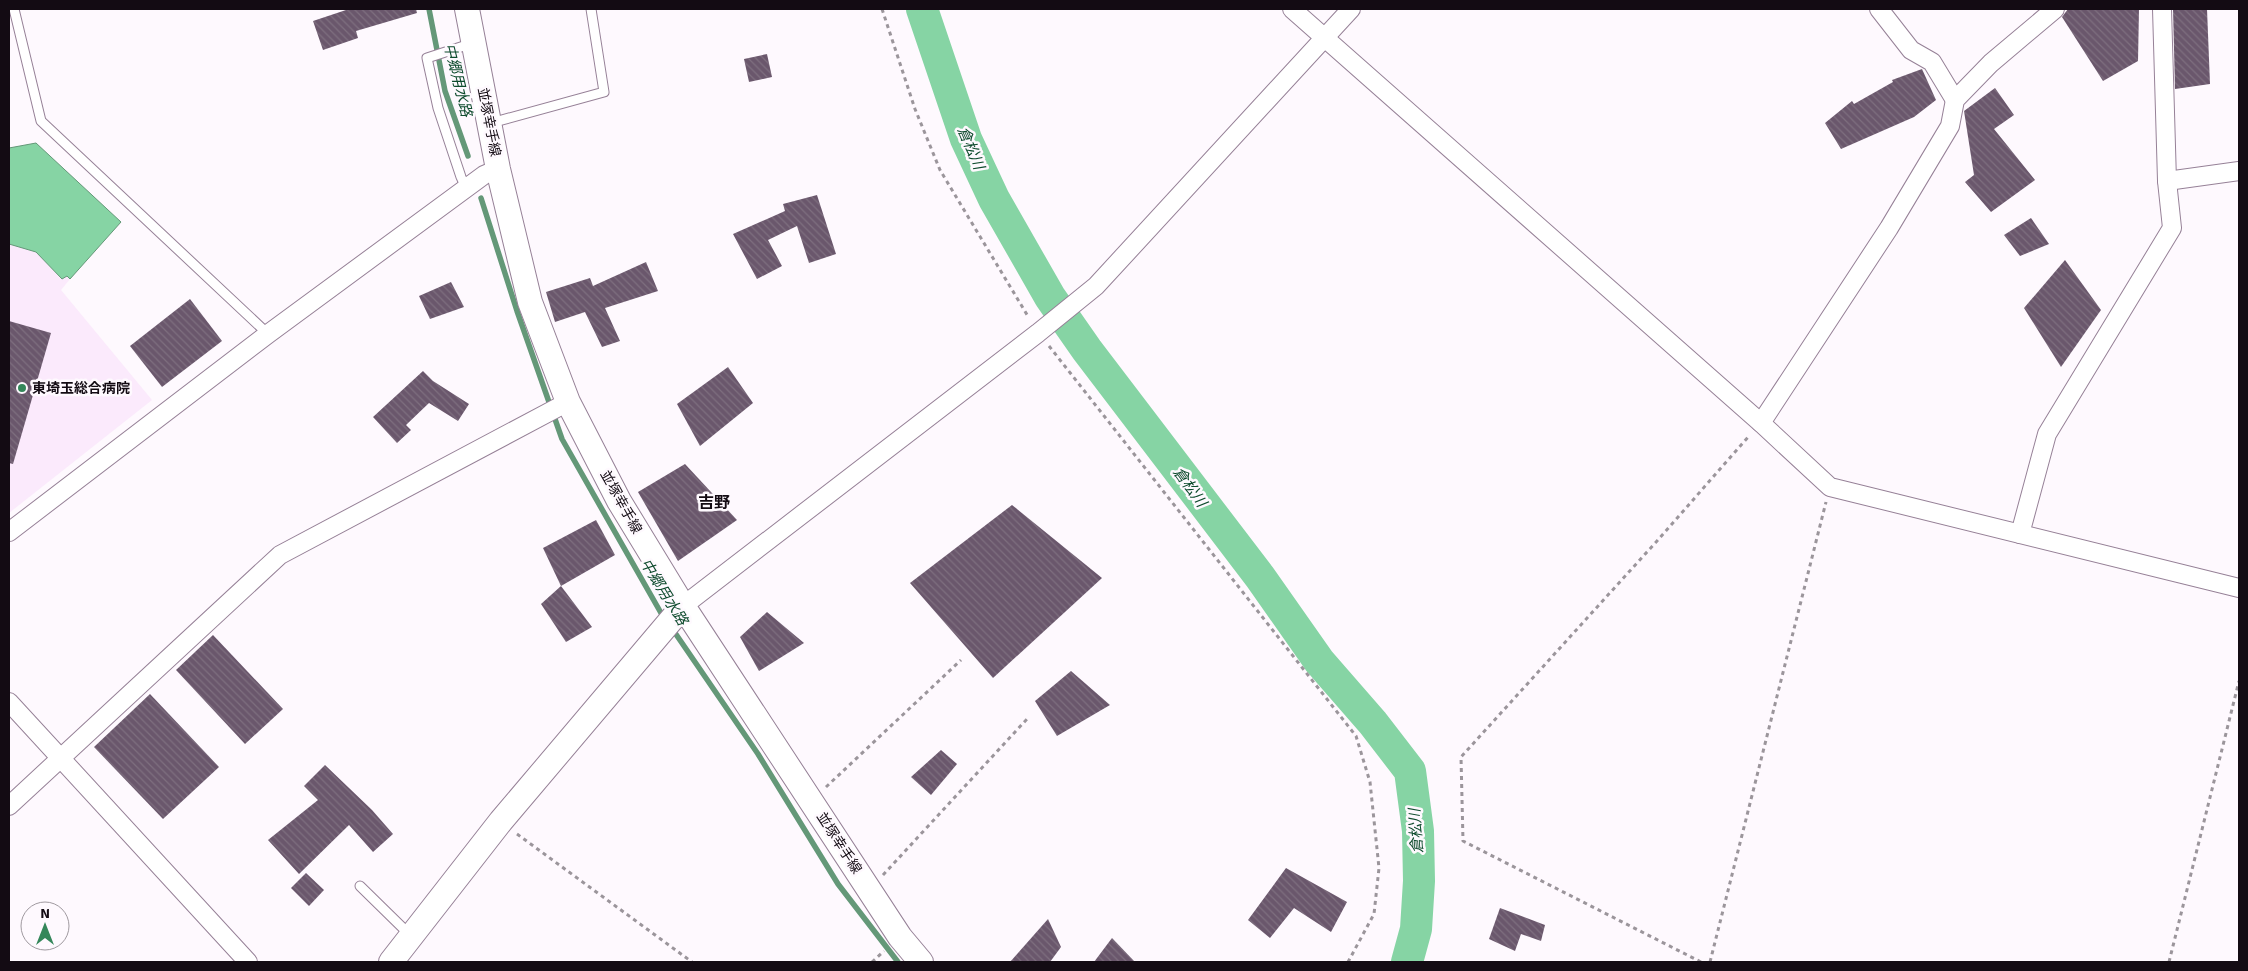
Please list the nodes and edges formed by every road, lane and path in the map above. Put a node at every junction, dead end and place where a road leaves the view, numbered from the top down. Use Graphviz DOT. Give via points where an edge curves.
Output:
graph roads {
  1 [pos="14,9"];
  2 [pos="467,9"];
  3 [pos="591,9"];
  4 [pos="882,9"];
  5 [pos="1292,9"];
  6 [pos="1351,9"];
  7 [pos="1879,9"];
  8 [pos="2055,9"];
  9 [pos="2162,9"];
  10 [pos="1325,39"];
  11 [pos="474,43"];
  12 [pos="1955,100"];
  13 [pos="490,124"];
  14 [pos="498,170"];
  15 [pos="2239,171"];
  16 [pos="2167,181"];
  17 [pos="466,188"];
  18 [pos="1042,330"];
  19 [pos="268,334"];
  20 [pos="568,402"];
  21 [pos="1761,423"];
  22 [pos="1830,487"];
  23 [pos="9,532"];
  24 [pos="2020,534"];
  25 [pos="2239,588"];
  26 [pos="683,606"];
  27 [pos="961,660"];
  28 [pos="2239,681"];
  29 [pos="9,702"];
  30 [pos="1028,719"];
  31 [pos="59,758"];
  32 [pos="811,801"];
  33 [pos="9,806"];
  34 [pos="501,822"];
  35 [pos="360,886"];
  36 [pos="870,890"];
  37 [pos="411,936"];
  38 [pos="248,962"];
  39 [pos="391,962"];
  40 [pos="692,962"];
  41 [pos="922,962"];
  42 [pos="1348,962"];
  43 [pos="1701,962"];
  44 [pos="1710,962"];
  45 [pos="2169,962"];
  1 -- 19 [label="lane" via="41,121"];
  2 -- 11 [label="main road, 並塚幸手線"];
  3 -- 13 [label="lane" via="604,92"];
  4 -- 18 [label="path" via="915,109 940,170"];
  5 -- 10 [label="street"];
  6 -- 10 [label="street"];
  7 -- 12 [label="street" via="1911,50 1932,62"];
  8 -- 12 [label="street" via="1991,63"];
  9 -- 16 [label="street"];
  10 -- 18 [label="street" via="1096,286"];
  10 -- 21 [label="street"];
  11 -- 13 [label="main road, 並塚幸手線"];
  11 -- 17 [label="lane" via="426,58 438,108"];
  12 -- 21 [label="street" via="1950,126 1889,228"];
  13 -- 14 [label="main road, 並塚幸手線"];
  14 -- 17 [label="street" via="484,175"];
  14 -- 20 [label="main road, 並塚幸手線" via="530,302"];
  15 -- 16 [label="street"];
  16 -- 24 [label="street" via="2172,228 2047,434"];
  17 -- 19 [label="street"];
  18 -- 26 [label="street"];
  18 -- 42 [label="path" via="1356,736 1370,782 1379,868 1374,914"];
  19 -- 23 [label="street"];
  20 -- 26 [label="main road, 並塚幸手線" via="619,500"];
  20 -- 31 [label="street" via="280,555"];
  21 -- 22 [label="street"];
  21 -- 43 [label="path" via="1460,757 1464,841"];
  22 -- 24 [label="street"];
  22 -- 44 [label="path"];
  24 -- 25 [label="street"];
  26 -- 32 [label="main road, 並塚幸手線"];
  26 -- 34 [label="main road"];
  27 -- 32 [label="path"];
  28 -- 45 [label="path"];
  29 -- 31 [label="street"];
  30 -- 36 [label="path"];
  31 -- 33 [label="street"];
  31 -- 38 [label="street"];
  32 -- 36 [label="main road, 並塚幸手線"];
  34 -- 37 [label="main road"];
  34 -- 40 [label="path"];
  35 -- 37 [label="lane"];
  36 -- 41 [label="main road, 並塚幸手線" via="900,937"];
  37 -- 39 [label="main road"];
}
